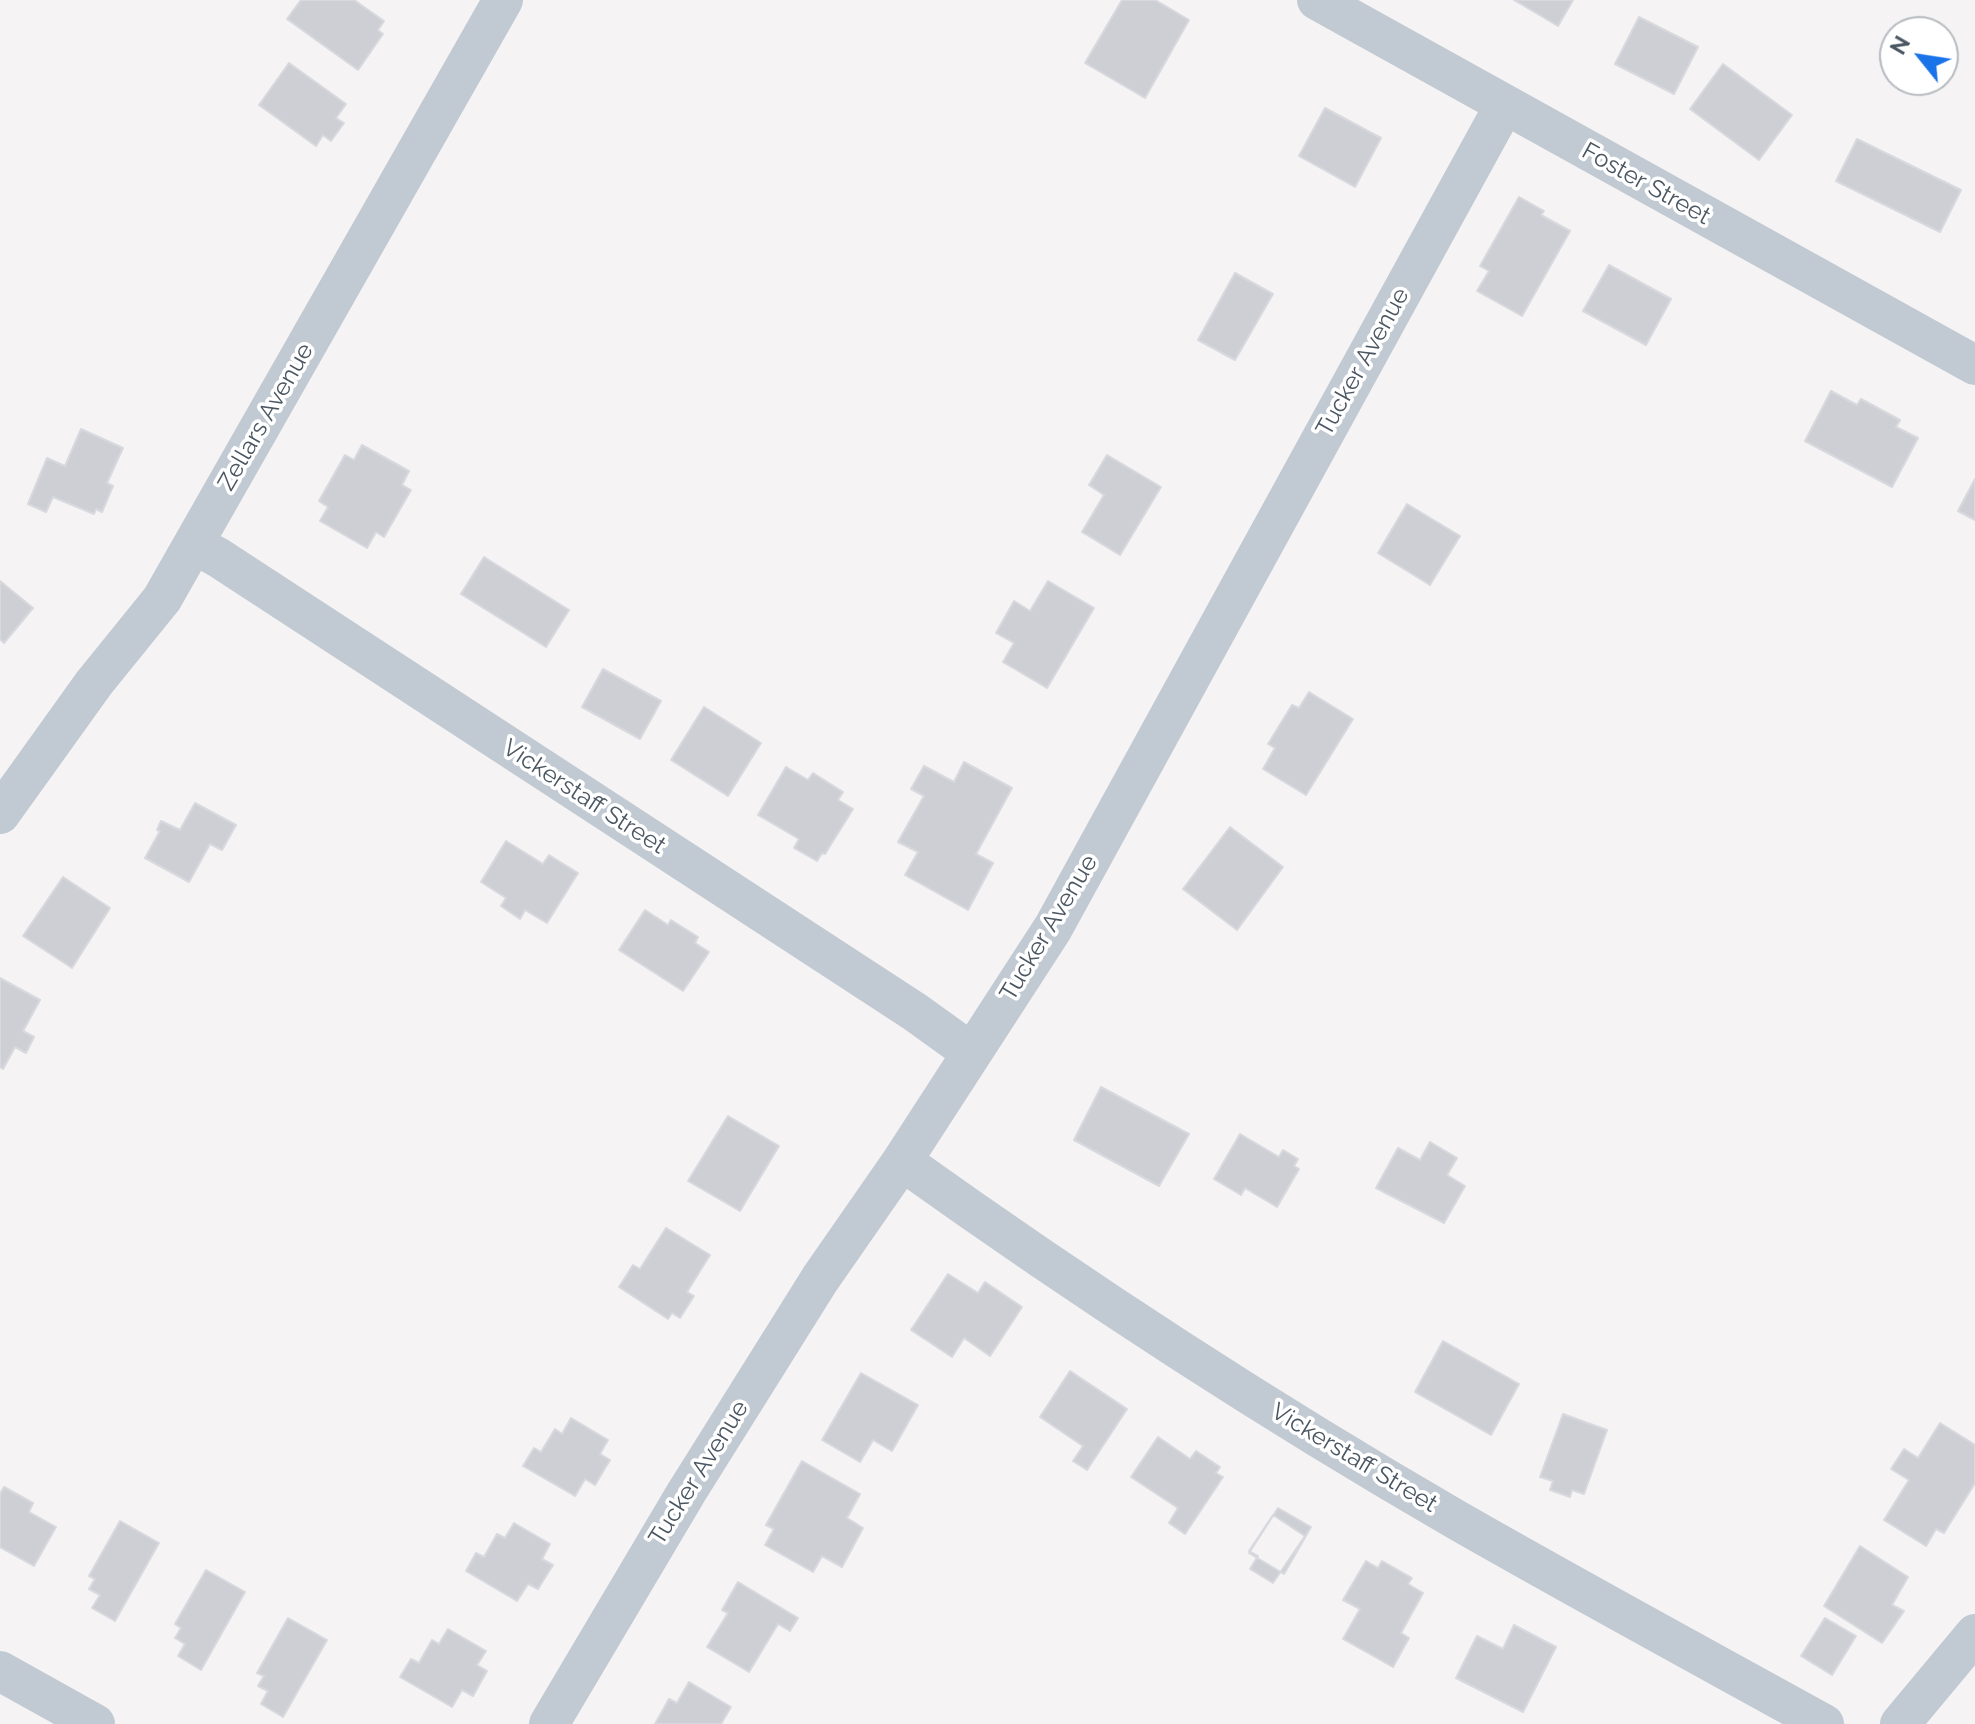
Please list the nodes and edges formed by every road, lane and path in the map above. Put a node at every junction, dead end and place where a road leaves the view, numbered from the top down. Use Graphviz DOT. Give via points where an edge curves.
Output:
graph roads {
  1 [pos="503,0"];
  2 [pos="1317,0"];
  3 [pos="1504,106"];
  4 [pos="1975,365"];
  5 [pos="194,544"];
  6 [pos="0,814"];
  7 [pos="972,1053"];
  8 [pos="902,1161"];
  9 [pos="1975,1634"];
  10 [pos="0,1671"];
  11 [pos="95,1724"];
  12 [pos="549,1724"];
  13 [pos="1824,1724"];
  14 [pos="1900,1724"];
  1 -- 5 [label="street, Zellars Avenue"];
  2 -- 3 [label="street, Foster Street"];
  3 -- 4 [label="street, Foster Street"];
  3 -- 7 [label="street, Tucker Avenue" via="1053,928"];
  5 -- 6 [label="street, Zellars Avenue" via="162,599"];
  5 -- 7 [label="street, Vickerstaff Street"];
  7 -- 8 [label="street, Tucker Avenue"];
  8 -- 12 [label="street, Tucker Avenue" via="719,1439"];
  8 -- 13 [label="street, Vickerstaff Street" via="1029,1252 1251,1396 1454,1518"];
  9 -- 14 [label="street"];
  10 -- 11 [label="street"];
}
